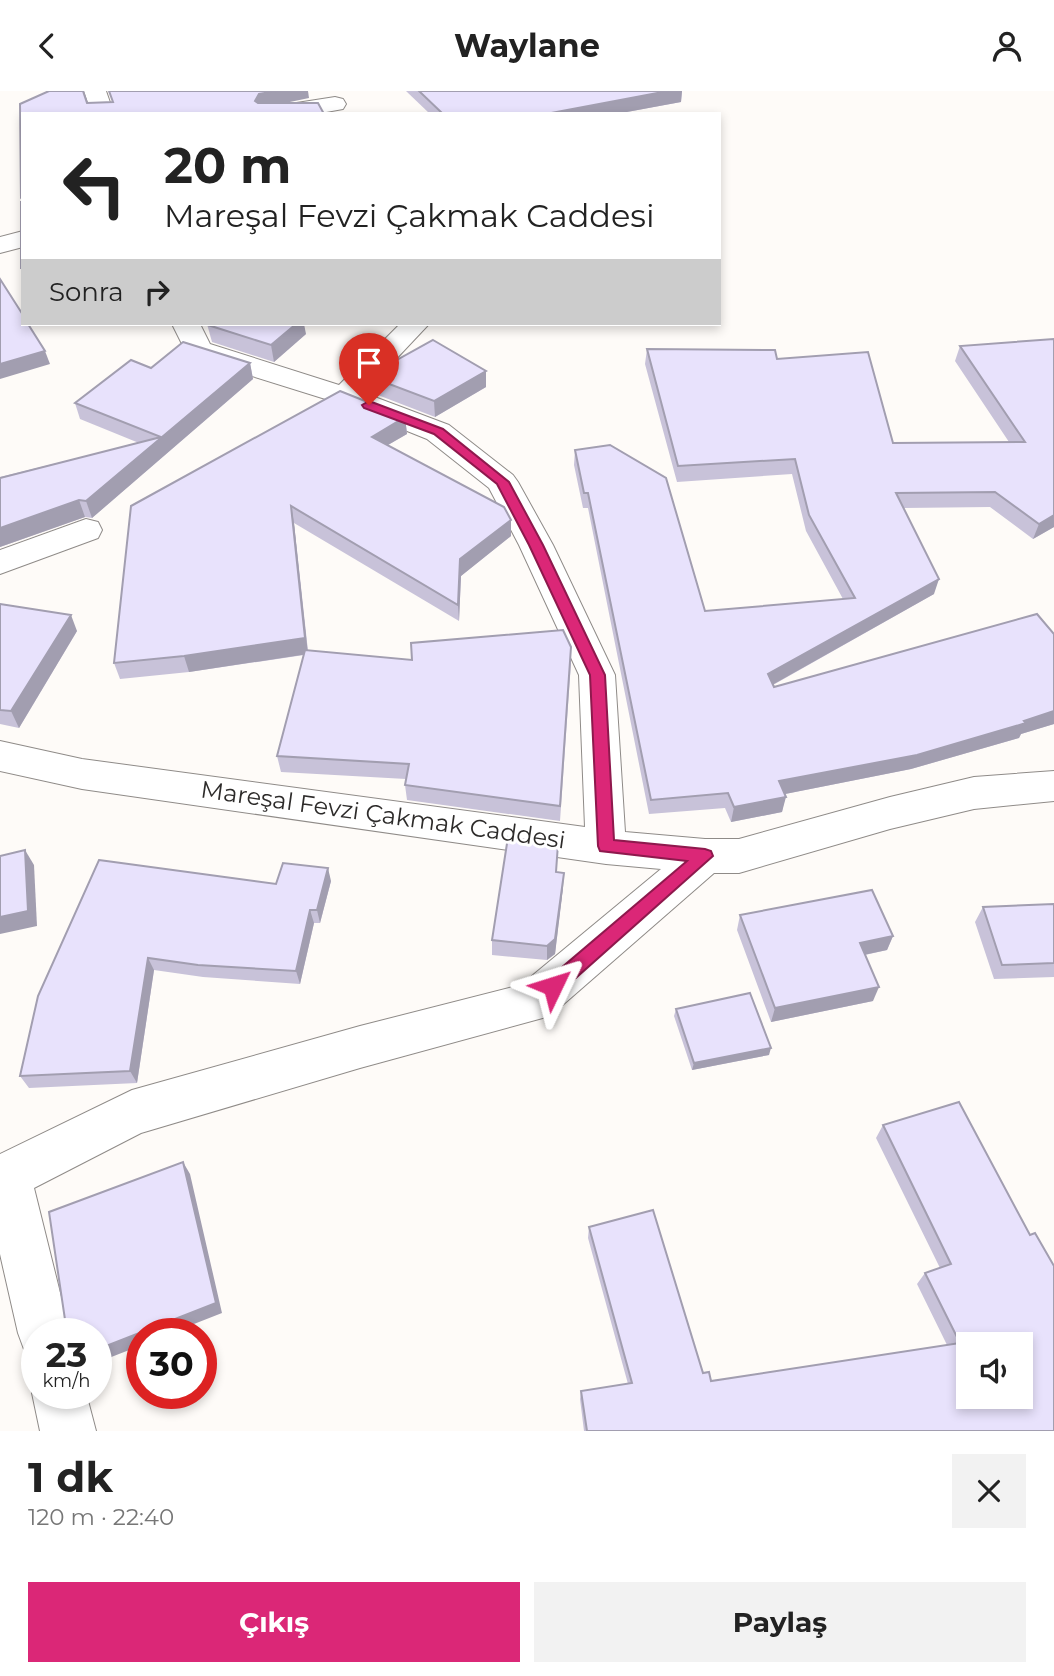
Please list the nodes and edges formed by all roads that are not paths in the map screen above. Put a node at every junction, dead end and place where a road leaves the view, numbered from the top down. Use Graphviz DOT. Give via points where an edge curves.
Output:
graph roads {
  1 [pos="95,91"];
  2 [pos="335,104"];
  3 [pos="102,112"];
  4 [pos="284,112"];
  5 [pos="21,240"];
  6 [pos="0,245"];
  7 [pos="187,326"];
  8 [pos="413,326"];
  9 [pos="345,396"];
  10 [pos="86,530"];
  11 [pos="0,563"];
  12 [pos="0,756"];
  13 [pos="1054,786"];
  14 [pos="606,846"];
  15 [pos="705,856"];
  16 [pos="4,1179"];
  17 [pos="40,1318"];
  18 [pos="63,1409"];
  19 [pos="68,1431"];
  1 -- 3 [label="street"];
  2 -- 4 [label="street"];
  5 -- 6 [label="street"];
  7 -- 9 [label="street" via="198,350"];
  8 -- 9 [label="street"];
  9 -- 14 [label="street" via="438,432 502,482 597,675"];
  10 -- 11 [label="street"];
  12 -- 14 [label="street, Mareşal Fevzi Çakmak Caddesi" via="82,774"];
  13 -- 15 [label="street, Mareşal Fevzi Çakmak Caddesi" via="974,793 739,856"];
  14 -- 15 [label="street, Mareşal Fevzi Çakmak Caddesi"];
  15 -- 16 [label="street" via="534,1002 132,1113"];
  16 -- 17 [label="street"];
  18 -- 19 [label="street"];
}
